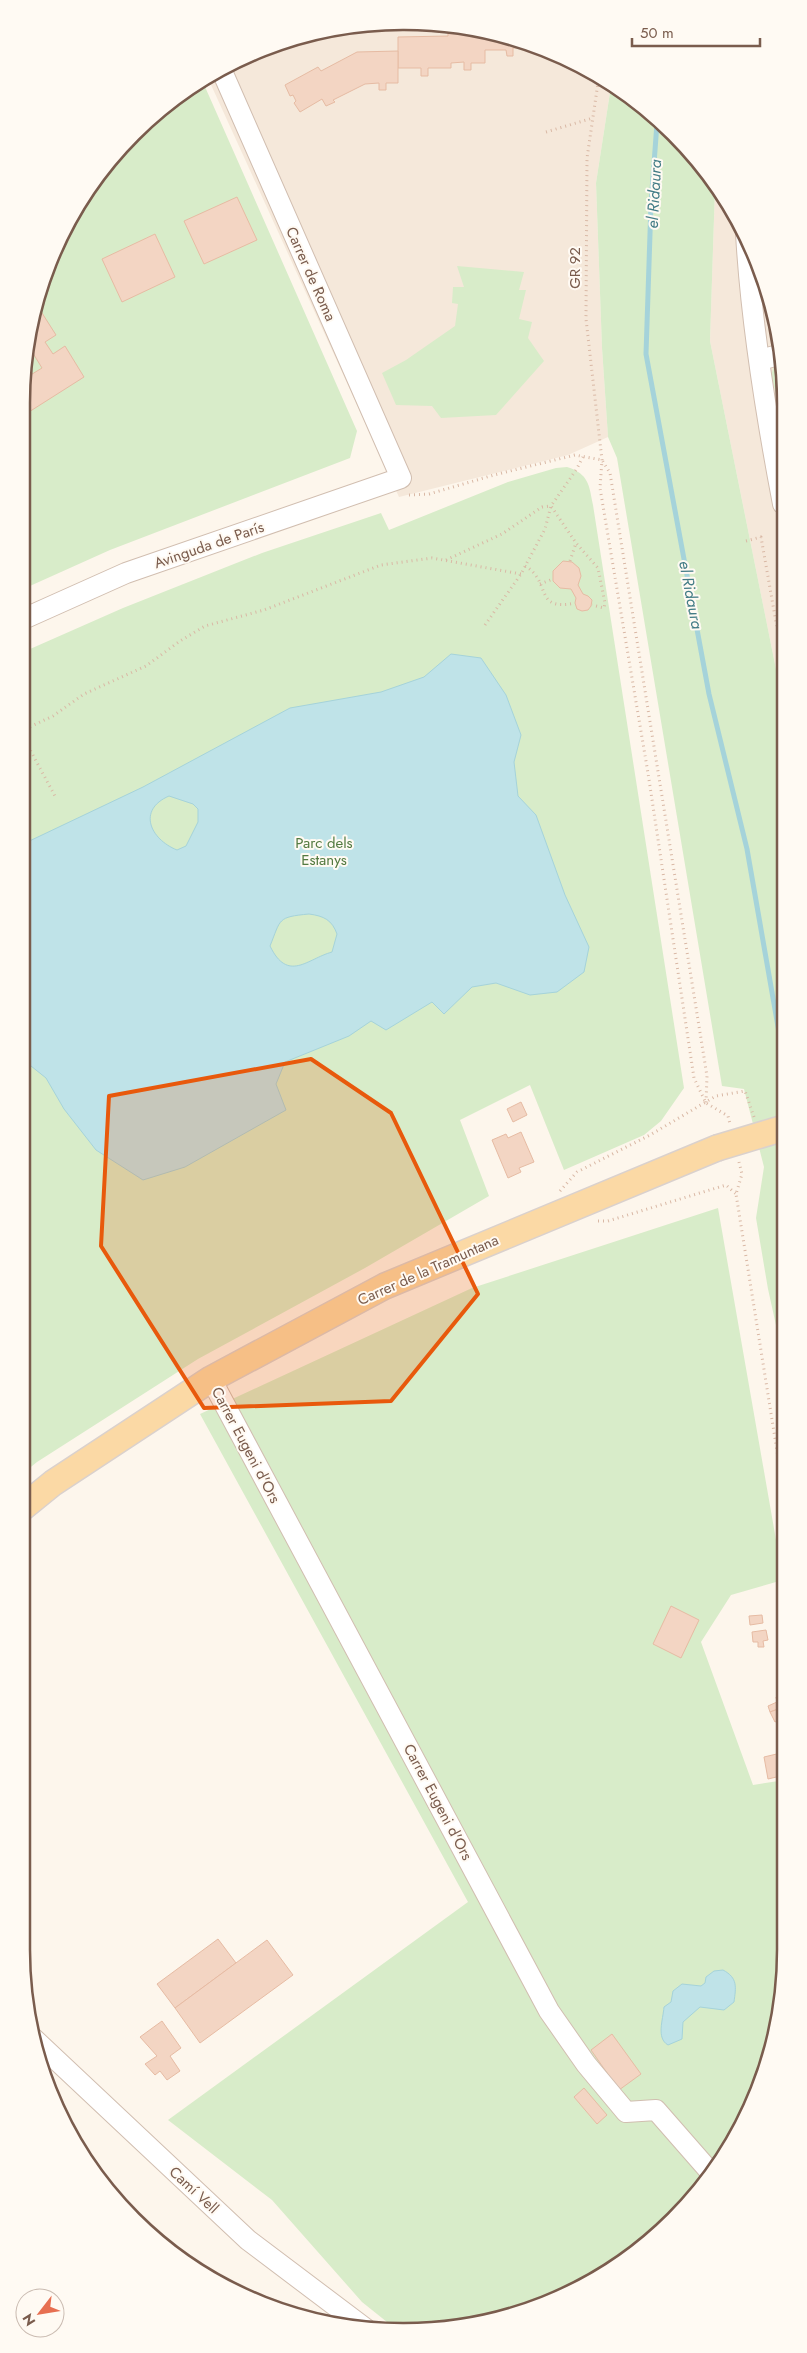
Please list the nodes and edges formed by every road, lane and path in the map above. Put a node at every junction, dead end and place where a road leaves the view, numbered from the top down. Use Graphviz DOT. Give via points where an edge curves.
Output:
graph roads {
  1 [pos="223,77"];
  2 [pos="598,85"];
  3 [pos="592,118"];
  4 [pos="546,132"];
  5 [pos="748,258"];
  6 [pos="774,356"];
  7 [pos="760,360"];
  8 [pos="775,418"];
  9 [pos="777,440"];
  10 [pos="583,457"];
  11 [pos="602,460"];
  12 [pos="401,478"];
  13 [pos="551,506"];
  14 [pos="746,541"];
  15 [pos="576,543"];
  16 [pos="445,560"];
  17 [pos="570,561"];
  18 [pos="525,566"];
  19 [pos="521,574"];
  20 [pos="553,580"];
  21 [pos="540,584"];
  22 [pos="575,604"];
  23 [pos="592,605"];
  24 [pos="30,616"];
  25 [pos="485,625"];
  26 [pos="777,628"];
  27 [pos="30,727"];
  28 [pos="30,749"];
  29 [pos="55,796"];
  30 [pos="706,1103"];
  31 [pos="756,1123"];
  32 [pos="777,1130"];
  33 [pos="736,1194"];
  34 [pos="211,1379"];
  35 [pos="777,1451"];
  36 [pos="30,1502"];
  37 [pos="44,2048"];
  38 [pos="706,2168"];
  39 [pos="354,2320"];
  1 -- 12 [label="street, Carrer de Roma"];
  2 -- 3 [label="path, GR 92"];
  3 -- 4 [label="path"];
  3 -- 11 [label="path, GR 92" via="587,158 586,319"];
  5 -- 7 [label="street"];
  6 -- 7 [label="street"];
  7 -- 8 [label="street"];
  8 -- 9 [label="street"];
  10 -- 11 [label="path"];
  10 -- 12 [label="path" via="575,456 494,475 429,494 409,495"];
  10 -- 13 [label="path"];
  11 -- 30 [label="path" via="610,472 620,530 707,1076"];
  11 -- 30 [label="path" via="600,488 606,534 648,773 694,1078"];
  12 -- 24 [label="street, Avinguda de París" via="126,573"];
  13 -- 15 [label="path"];
  13 -- 16 [label="path" via="542,508 502,534"];
  13 -- 18 [label="path" via="545,529"];
  14 -- 26 [label="path" via="761,537"];
  15 -- 17 [label="path"];
  15 -- 23 [label="path" via="598,568 605,603 604,608"];
  16 -- 19 [label="path"];
  16 -- 27 [label="path" via="432,558 381,565 264,610 206,626 180,640 146,666 84,694"];
  18 -- 19 [label="path"];
  18 -- 21 [label="path" via="533,571"];
  19 -- 25 [label="path"];
  20 -- 21 [label="path"];
  21 -- 22 [label="path" via="555,606"];
  28 -- 29 [label="path"];
  30 -- 31 [label="path" via="716,1096 746,1091"];
  32 -- 34 [label="main road, Carrer de la Tramuntana, bridge" via="717,1148 385,1286"];
  33 -- 35 [label="path"];
  34 -- 36 [label="main road, Carrer de la Tramuntana" via="53,1483"];
  34 -- 38 [label="street, Carrer Eugeni d'Ors" via="549,2011 586,2064 626,2112 656,2110"];
  37 -- 39 [label="street, Camí Vell" via="248,2240"];
}
